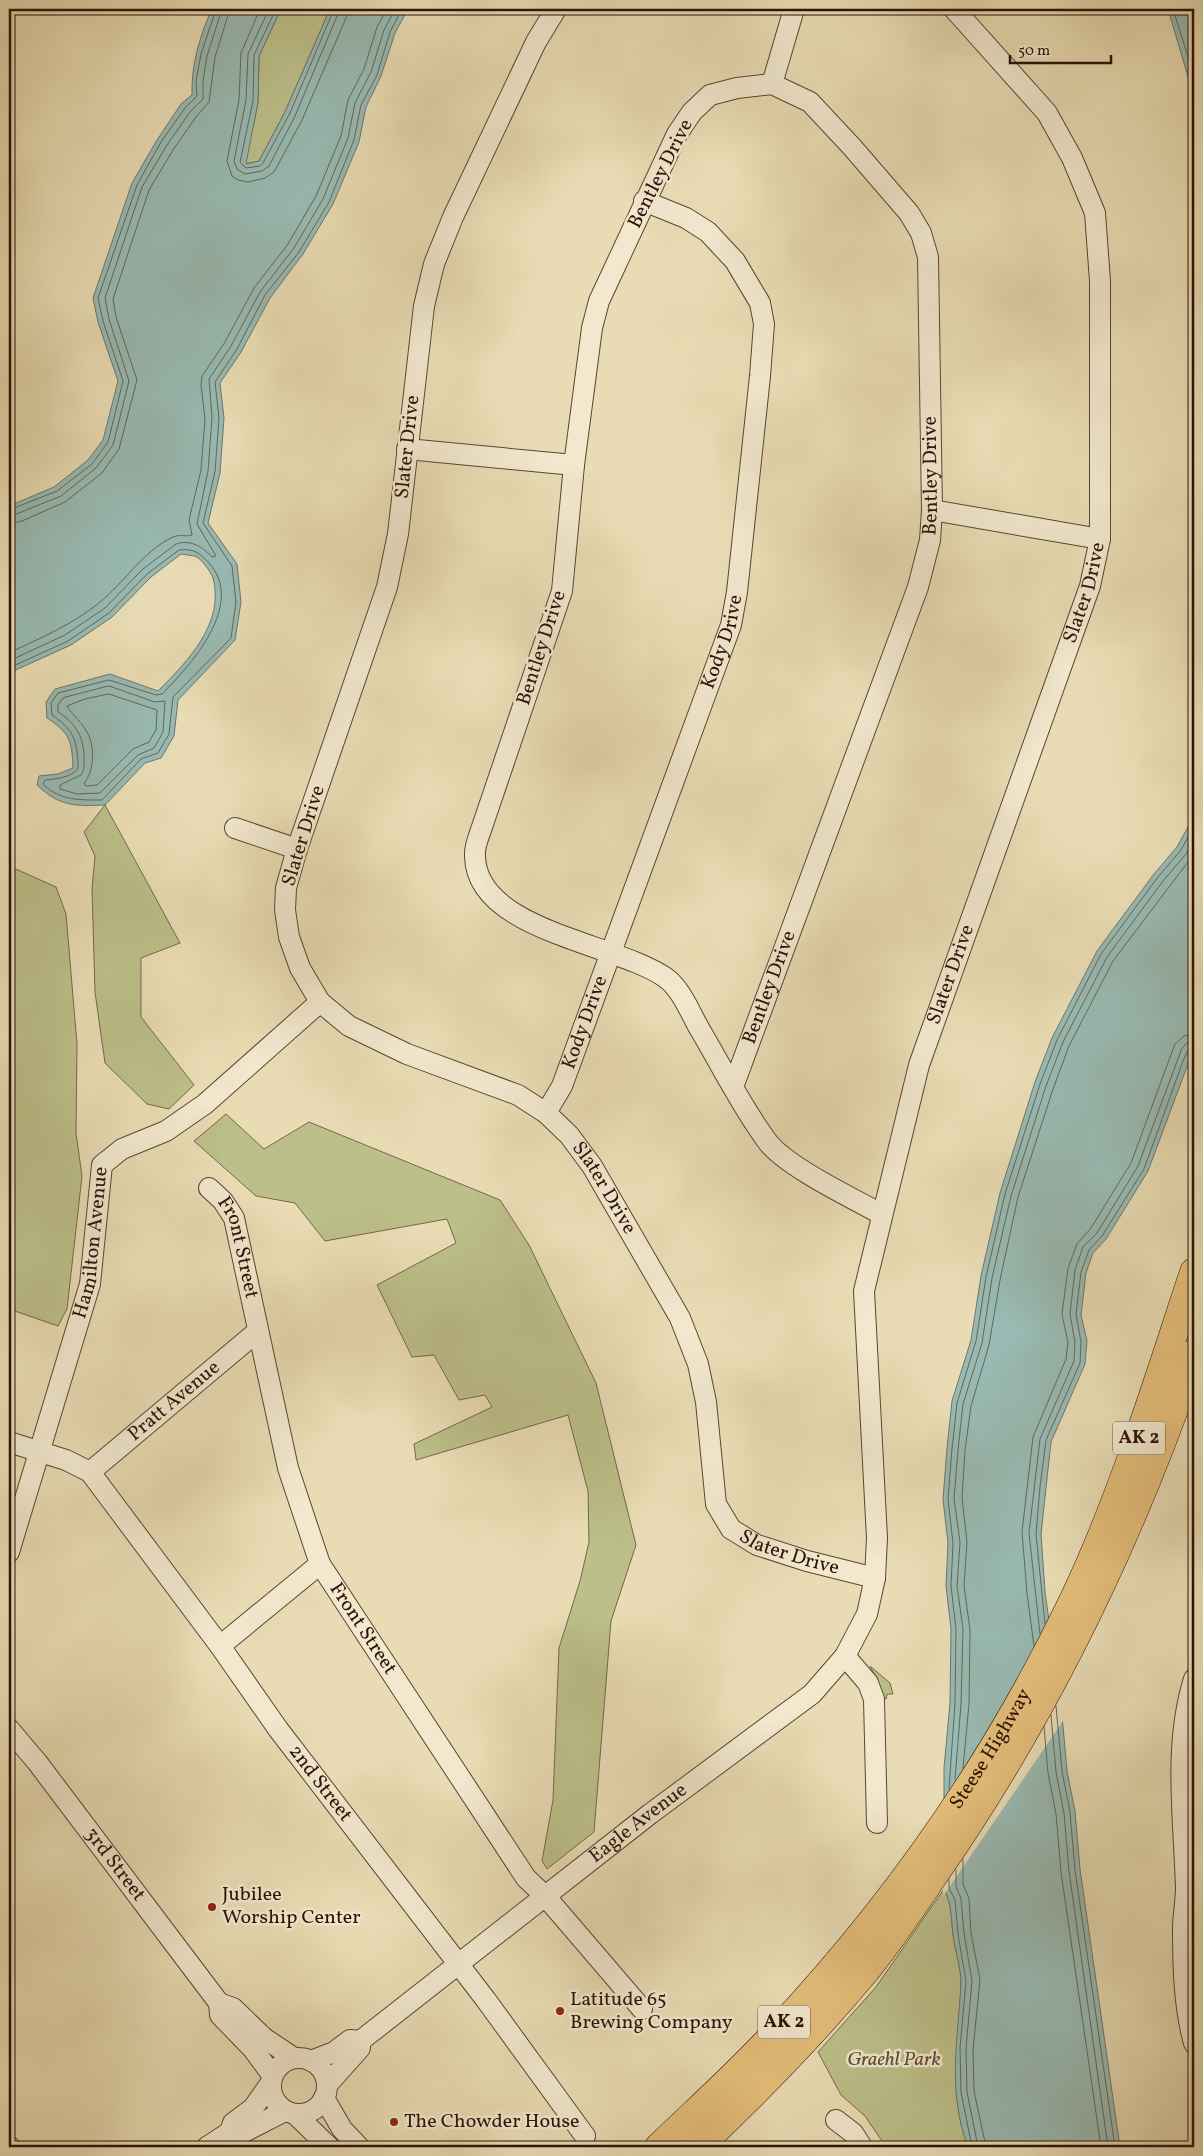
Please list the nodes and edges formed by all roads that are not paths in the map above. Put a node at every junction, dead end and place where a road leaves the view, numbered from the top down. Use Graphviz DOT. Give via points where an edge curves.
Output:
graph roads {
  1 [pos="556,9"];
  2 [pos="794,9"];
  3 [pos="954,9"];
  4 [pos="772,84"];
  5 [pos="644,201"];
  6 [pos="407,449"];
  7 [pos="574,465"];
  8 [pos="932,510"];
  9 [pos="1100,539"];
  10 [pos="235,828"];
  11 [pos="297,849"];
  12 [pos="610,953"];
  13 [pos="320,1002"];
  14 [pos="734,1087"];
  15 [pos="546,1113"];
  16 [pos="209,1188"];
  17 [pos="881,1214"];
  18 [pos="1194,1272"];
  19 [pos="258,1331"];
  20 [pos="1194,1353"];
  21 [pos="9,1442"];
  22 [pos="39,1451"];
  23 [pos="90,1472"];
  24 [pos="9,1552"];
  25 [pos="320,1564"];
  26 [pos="875,1578"];
  27 [pos="220,1646"];
  28 [pos="845,1656"];
  29 [pos="1194,1679"];
  30 [pos="9,1729"];
  31 [pos="877,1823"];
  32 [pos="546,1897"];
  33 [pos="1188,1929"];
  34 [pos="458,1965"];
  35 [pos="219,2003"];
  36 [pos="642,2009"];
  37 [pos="360,2041"];
  38 [pos="1194,2043"];
  39 [pos="302,2059"];
  40 [pos="271,2080"];
  41 [pos="326,2091"];
  42 [pos="290,2112"];
  43 [pos="836,2120"];
  44 [pos="230,2132"];
  45 [pos="585,2136"];
  46 [pos="207,2147"];
  47 [pos="329,2147"];
  48 [pos="359,2147"];
  49 [pos="659,2147"];
  50 [pos="698,2147"];
  51 [pos="862,2147"];
  1 -- 6 [label="street, Slater Drive" via="536,42 434,264 424,306"];
  2 -- 4 [label="street"];
  3 -- 9 [label="street, Slater Drive" via="1047,112 1072,158 1095,213 1100,281"];
  4 -- 5 [label="street, Bentley Drive" via="710,95 692,112 677,134"];
  4 -- 8 [label="street, Bentley Drive" via="810,102 909,213 922,233 929,276"];
  5 -- 7 [label="street, Bentley Drive" via="599,301 592,328"];
  5 -- 12 [label="street, Kody Drive" via="686,218 708,232 735,261 750,284 760,303 764,324 731,625"];
  6 -- 7 [label="street"];
  6 -- 11 [label="street, Slater Drive" via="398,534 387,586"];
  7 -- 12 [label="street, Bentley Drive" via="562,591 474,856 480,879 491,895 515,916"];
  8 -- 9 [label="street"];
  8 -- 14 [label="street, Bentley Drive" via="930,540 918,587"];
  9 -- 17 [label="street, Slater Drive" via="1096,566 1083,604 924,1049"];
  10 -- 11 [label="street"];
  11 -- 13 [label="street, Slater Drive" via="286,888 285,910 289,936 300,968"];
  12 -- 14 [label="street, Bentley Drive" via="644,965 668,979"];
  12 -- 15 [label="street, Kody Drive" via="562,1086"];
  13 -- 15 [label="street, Slater Drive" via="350,1026 407,1054 518,1095"];
  13 -- 22 [label="street, Hamilton Avenue" via="205,1104 166,1131 122,1149 102,1165 90,1284"];
  14 -- 17 [label="street, Bentley Drive" via="768,1142 782,1158"];
  15 -- 26 [label="street, Slater Drive" via="569,1135 592,1166 680,1318 698,1364 706,1402 716,1504 731,1529 757,1546"];
  16 -- 19 [label="street, Front Street" via="234,1218"];
  17 -- 26 [label="street, Slater Drive" via="864,1291 877,1538"];
  18 -- 49 [label="highway, Steese Highway / AK 2" via="1133,1455 1073,1600 1007,1727 957,1806 852,1944 764,2045"];
  19 -- 23 [label="street, Pratt Avenue"];
  19 -- 25 [label="street, Front Street" via="288,1468"];
  20 -- 50 [label="highway, Steese Highway / AK 2" via="1132,1521 1028,1728 974,1817 863,1974 771,2076"];
  21 -- 22 [label="street, 2nd Street"];
  22 -- 23 [label="street, 2nd Street"];
  22 -- 24 [label="street, Hamilton Avenue"];
  23 -- 27 [label="street, 2nd Street"];
  25 -- 27 [label="street"];
  25 -- 32 [label="street, Front Street" via="526,1878"];
  26 -- 28 [label="street, Eagle Avenue" via="867,1614"];
  27 -- 34 [label="street, 2nd Street" via="278,1729"];
  28 -- 31 [label="street" via="868,1683 874,1699"];
  28 -- 32 [label="street, Eagle Avenue" via="812,1694 650,1814"];
  29 -- 33 [label="street" via="1183,1742"];
  30 -- 35 [label="street, 3rd Street" via="38,1762"];
  32 -- 34 [label="street, Eagle Avenue"];
  32 -- 36 [label="street, Front Street"];
  33 -- 38 [label="street" via="1185,1984"];
  34 -- 37 [label="street, Eagle Avenue"];
  34 -- 45 [label="street, 2nd Street"];
  35 -- 39 [label="street, 3rd Street" via="233,2008 264,2038"];
  35 -- 40 [label="street, 3rd Street" via="220,2015 253,2049"];
  37 -- 39 [label="street, Eagle Avenue" via="350,2040 334,2052"];
  37 -- 41 [label="street, Eagle Avenue" via="360,2048"];
  39 -- 40 [label="street" via="277,2067"];
  39 -- 41 [label="street" via="322,2070"];
  40 -- 42 [label="street" via="274,2100"];
  40 -- 44 [label="street" via="253,2108 233,2123"];
  41 -- 42 [label="street" via="320,2104 309,2112"];
  41 -- 48 [label="street" via="342,2128"];
  42 -- 44 [label="street" via="238,2135"];
  42 -- 47 [label="street"];
  43 -- 51 [label="street" via="853,2133"];
  44 -- 46 [label="street"];
}
